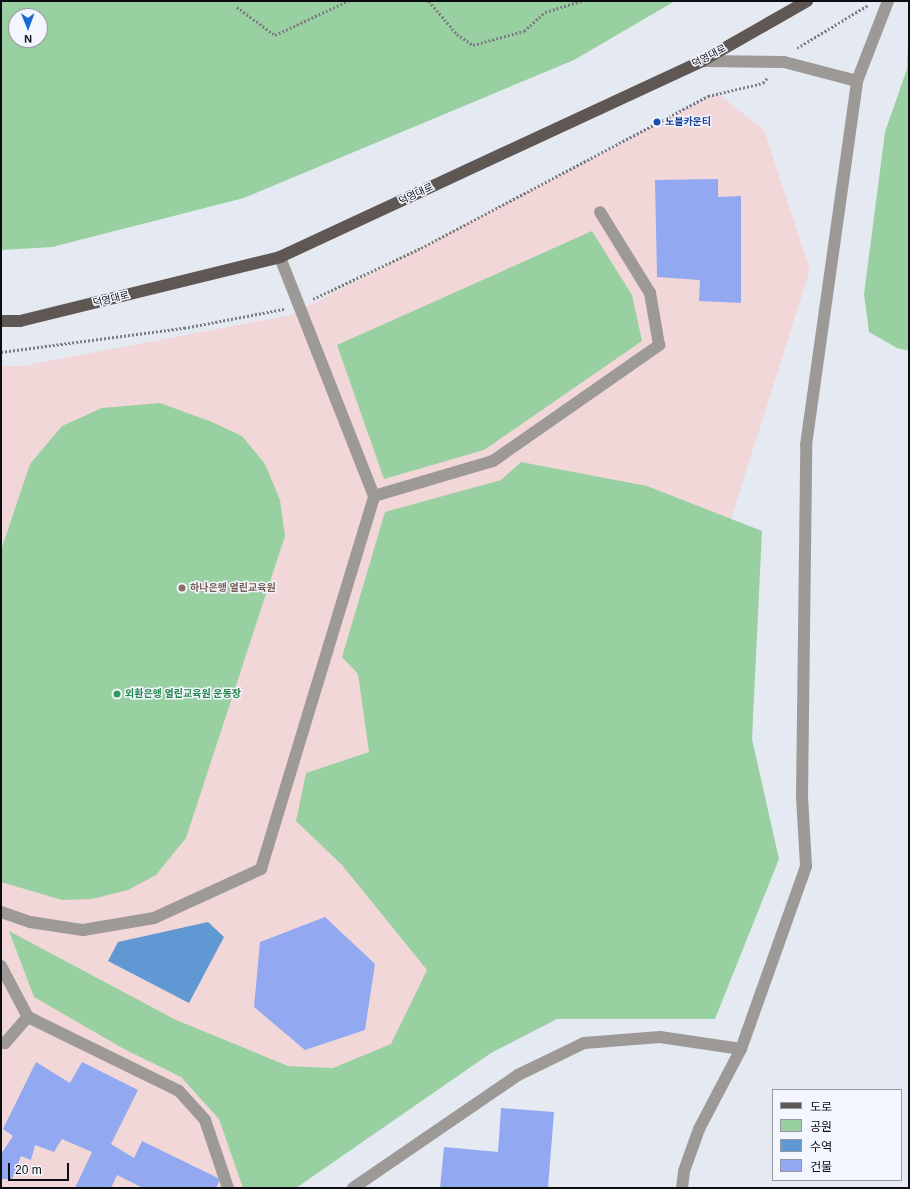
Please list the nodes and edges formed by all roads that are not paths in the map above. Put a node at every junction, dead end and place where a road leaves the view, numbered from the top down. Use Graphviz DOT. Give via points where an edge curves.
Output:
graph roads {
  1 [pos="807,1"];
  2 [pos="888,1"];
  3 [pos="702,61"];
  4 [pos="857,81"];
  5 [pos="600,212"];
  6 [pos="280,257"];
  7 [pos="1,321"];
  8 [pos="374,496"];
  9 [pos="1,912"];
  10 [pos="1,966"];
  11 [pos="28,1017"];
  12 [pos="1,1043"];
  13 [pos="742,1048"];
  14 [pos="228,1188"];
  15 [pos="353,1188"];
  16 [pos="682,1188"];
  1 -- 3 [label="main road, 덕영대로"];
  2 -- 4 [label="street"];
  3 -- 4 [label="street" via="784,62"];
  3 -- 6 [label="main road, 덕영대로"];
  4 -- 13 [label="street" via="806,445 802,797 806,866"];
  5 -- 8 [label="street" via="650,293 659,345 493,461"];
  6 -- 7 [label="main road, 덕영대로" via="20,321"];
  6 -- 8 [label="street"];
  8 -- 9 [label="street" via="261,869 154,918 83,930 30,922"];
  10 -- 11 [label="street"];
  11 -- 12 [label="street" via="5,1043"];
  11 -- 14 [label="street" via="179,1091 204,1120"];
  13 -- 15 [label="street" via="660,1037 584,1044 518,1075"];
  13 -- 16 [label="street" via="699,1129 684,1171"];
}
